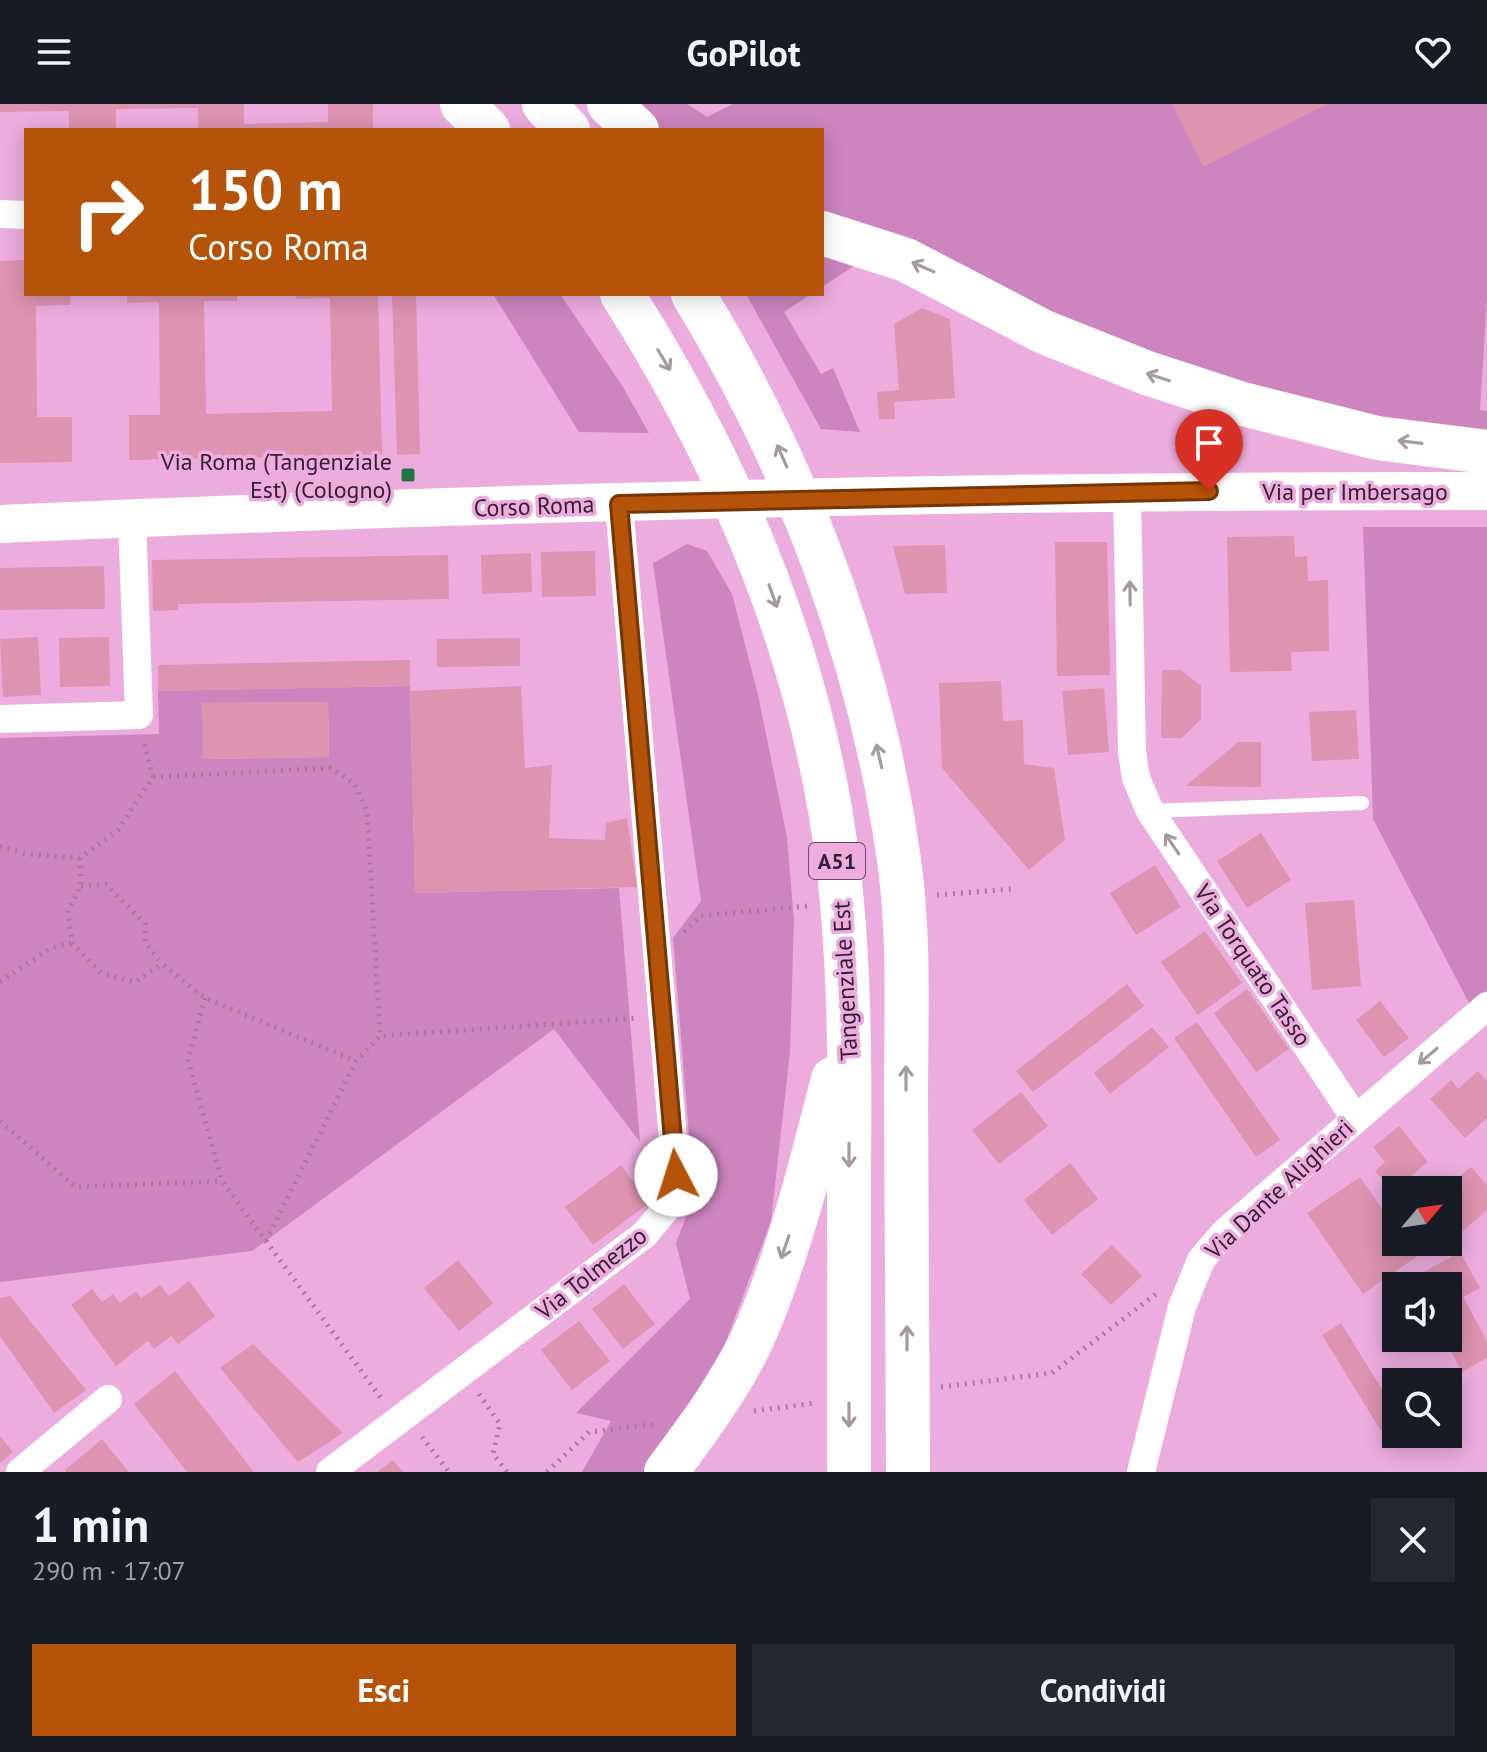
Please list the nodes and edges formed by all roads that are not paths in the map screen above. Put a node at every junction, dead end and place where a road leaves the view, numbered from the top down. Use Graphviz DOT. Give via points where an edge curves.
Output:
graph roads {
  1 [pos="462,104"];
  2 [pos="544,104"];
  3 [pos="609,104"];
  4 [pos="486,128"];
  5 [pos="566,128"];
  6 [pos="635,128"];
  7 [pos="0,214"];
  8 [pos="24,215"];
  9 [pos="824,234"];
  10 [pos="623,296"];
  11 [pos="694,296"];
  12 [pos="1487,452"];
  13 [pos="1127,491"];
  14 [pos="1487,491"];
  15 [pos="636,504"];
  16 [pos="132,518"];
  17 [pos="0,524"];
  18 [pos="0,719"];
  19 [pos="1362,803"];
  20 [pos="1150,811"];
  21 [pos="1487,1006"];
  22 [pos="850,1010"];
  23 [pos="1355,1118"];
  24 [pos="108,1399"];
  25 [pos="20,1472"];
  26 [pos="330,1472"];
  27 [pos="666,1472"];
  28 [pos="849,1472"];
  29 [pos="908,1472"];
  30 [pos="1141,1472"];
  1 -- 4 [label="highway"];
  2 -- 5 [label="highway"];
  3 -- 6 [label="highway"];
  7 -- 8 [label="street"];
  12 -- 9 [label="highway, one-way" via="1377,438 1147,373 1044,332 906,260"];
  10 -- 22 [label="highway, Tangenziale Est / A51, one-way" via="716,459 753,542 797,668 833,829"];
  29 -- 11 [label="highway, A51, one-way" via="906,980 894,832 855,662 794,484 745,382"];
  13 -- 14 [label="main road, Via per Imbersago"];
  13 -- 15 [label="main road, Corso Roma"];
  20 -- 13 [label="street, Via Torquato Tasso, one-way" via="1132,752"];
  15 -- 16 [label="main road, Corso Roma"];
  15 -- 26 [label="street, Via Tolmezzo" via="676,1175 666,1209 645,1234"];
  16 -- 17 [label="main road, Corso Roma"];
  16 -- 18 [label="street" via="139,715"];
  19 -- 20 [label="lane"];
  23 -- 20 [label="street, Via Torquato Tasso, one-way"];
  21 -- 23 [label="street, Via Dante Alighieri, one-way"];
  22 -- 27 [label="highway, one-way" via="804,1194 758,1328 728,1385"];
  22 -- 28 [label="highway, Tangenziale Est / A51, one-way"];
  23 -- 30 [label="street, Via Dante Alighieri" via="1224,1233 1201,1260 1182,1307"];
  24 -- 25 [label="street"];
}
